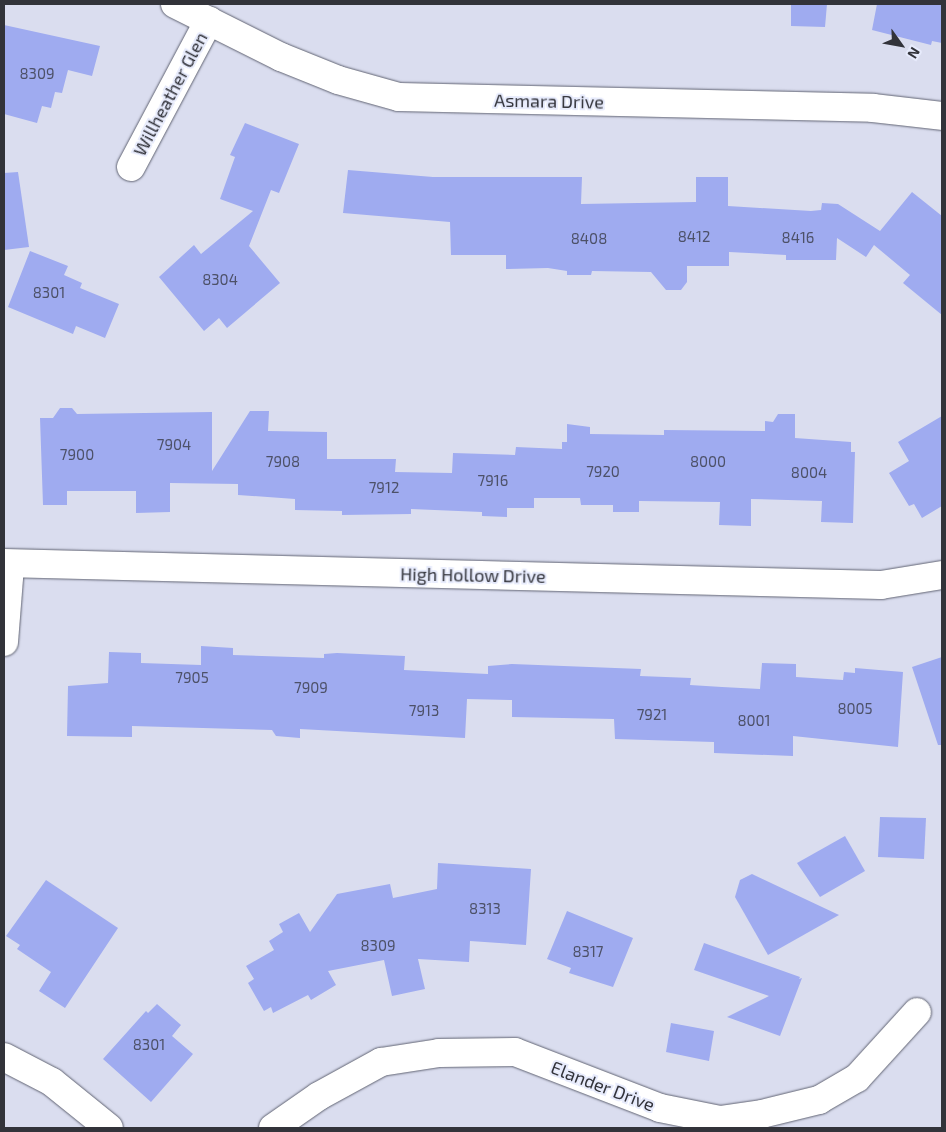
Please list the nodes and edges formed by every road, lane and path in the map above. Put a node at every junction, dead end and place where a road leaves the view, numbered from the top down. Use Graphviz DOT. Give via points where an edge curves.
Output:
graph roads {
  1 [pos="175,4"];
  2 [pos="209,20"];
  3 [pos="942,116"];
  4 [pos="132,167"];
  5 [pos="7,564"];
  6 [pos="942,575"];
  7 [pos="4,642"];
  8 [pos="917,1012"];
  9 [pos="4,1057"];
  10 [pos="109,1128"];
  11 [pos="273,1128"];
  1 -- 2 [label="street, Asmara Drive"];
  2 -- 3 [label="street, Asmara Drive" via="281,57 338,80 399,97 873,108"];
  2 -- 4 [label="street, Willheather Glen"];
  5 -- 6 [label="street, High Hollow Drive" via="881,584"];
  5 -- 7 [label="street"];
  8 -- 11 [label="street, Elander Drive" via="857,1078 819,1100 762,1114 720,1120 660,1108 515,1052 438,1053 381,1062 320,1096"];
  9 -- 10 [label="street" via="52,1082"];
}
